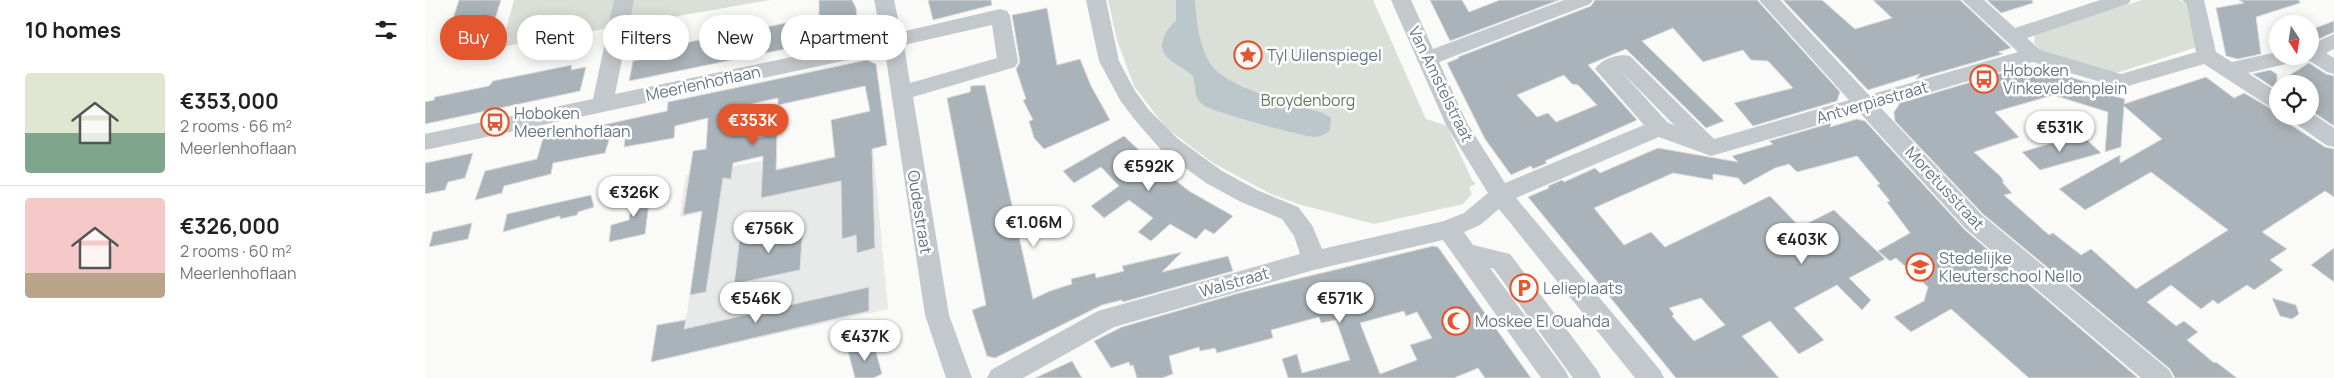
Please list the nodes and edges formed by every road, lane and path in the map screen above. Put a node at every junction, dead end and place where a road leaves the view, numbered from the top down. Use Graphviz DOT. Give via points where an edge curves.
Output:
graph roads {
  1 [pos="624,0"];
  2 [pos="884,0"];
  3 [pos="1096,0"];
  4 [pos="1401,0"];
  5 [pos="1583,0"];
  6 [pos="1769,0"];
  7 [pos="1973,0"];
  8 [pos="2121,0"];
  9 [pos="2197,1"];
  10 [pos="887,15"];
  11 [pos="2012,36"];
  12 [pos="907,39"];
  13 [pos="2334,41"];
  14 [pos="2033,55"];
  15 [pos="2207,56"];
  16 [pos="1427,59"];
  17 [pos="810,60"];
  18 [pos="896,60"];
  19 [pos="2269,61"];
  20 [pos="2334,67"];
  21 [pos="2230,70"];
  22 [pos="901,93"];
  23 [pos="2269,97"];
  24 [pos="1866,104"];
  25 [pos="602,105"];
  26 [pos="2313,125"];
  27 [pos="1659,128"];
  28 [pos="2334,139"];
  29 [pos="425,142"];
  30 [pos="1711,148"];
  31 [pos="1501,195"];
  32 [pos="1448,229"];
  33 [pos="1466,253"];
  34 [pos="1314,260"];
  35 [pos="1569,353"];
  36 [pos="1550,371"];
  37 [pos="959,378"];
  38 [pos="1000,378"];
  39 [pos="1588,378"];
  40 [pos="1651,378"];
  41 [pos="2160,378"];
  1 -- 25 [label="street"];
  2 -- 10 [label="street, Oudestraat"];
  3 -- 34 [label="street" via="1109,60 1127,95 1143,116 1170,145 1214,177 1290,213 1304,232"];
  4 -- 16 [label="street, Van Amstelstraat"];
  5 -- 16 [label="street"];
  6 -- 24 [label="street, Moretusstraat"];
  7 -- 11 [label="street"];
  8 -- 11 [label="street"];
  9 -- 15 [label="street"];
  11 -- 14 [label="street"];
  12 -- 22 [label="street, Meerlenhoflaan" via="1000,16 1008,62"];
  13 -- 20 [label="street" via="2310,52"];
  14 -- 15 [label="street" via="2121,81"];
  14 -- 24 [label="street, Antverpiastraat"];
  15 -- 21 [label="street"];
  16 -- 31 [label="street, Van Amstelstraat" via="1457,125"];
  17 -- 25 [label="street, Meerlenhoflaan"];
  18 -- 22 [label="street, Oudestraat"];
  19 -- 21 [label="street"];
  21 -- 23 [label="street"];
  22 -- 37 [label="street, Oudestraat" via="937,315"];
  24 -- 30 [label="street, Antverpiastraat"];
  24 -- 41 [label="street, Moretusstraat" via="1974,222"];
  25 -- 29 [label="street, Meerlenhoflaan"];
  26 -- 28 [label="street"];
  27 -- 30 [label="street"];
  27 -- 30 [label="street" via="1605,70 1623,62"];
  27 -- 31 [label="street"];
  31 -- 32 [label="street, Walstraat" via="1472,219"];
  31 -- 40 [label="street, Van Amstelstraat"];
  32 -- 33 [label="street"];
  32 -- 34 [label="street, Walstraat"];
  33 -- 35 [label="street" via="1502,262"];
  33 -- 36 [label="street"];
  34 -- 38 [label="street, Walstraat" via="1107,318"];
  35 -- 36 [label="street"];
  35 -- 39 [label="street"];
}
